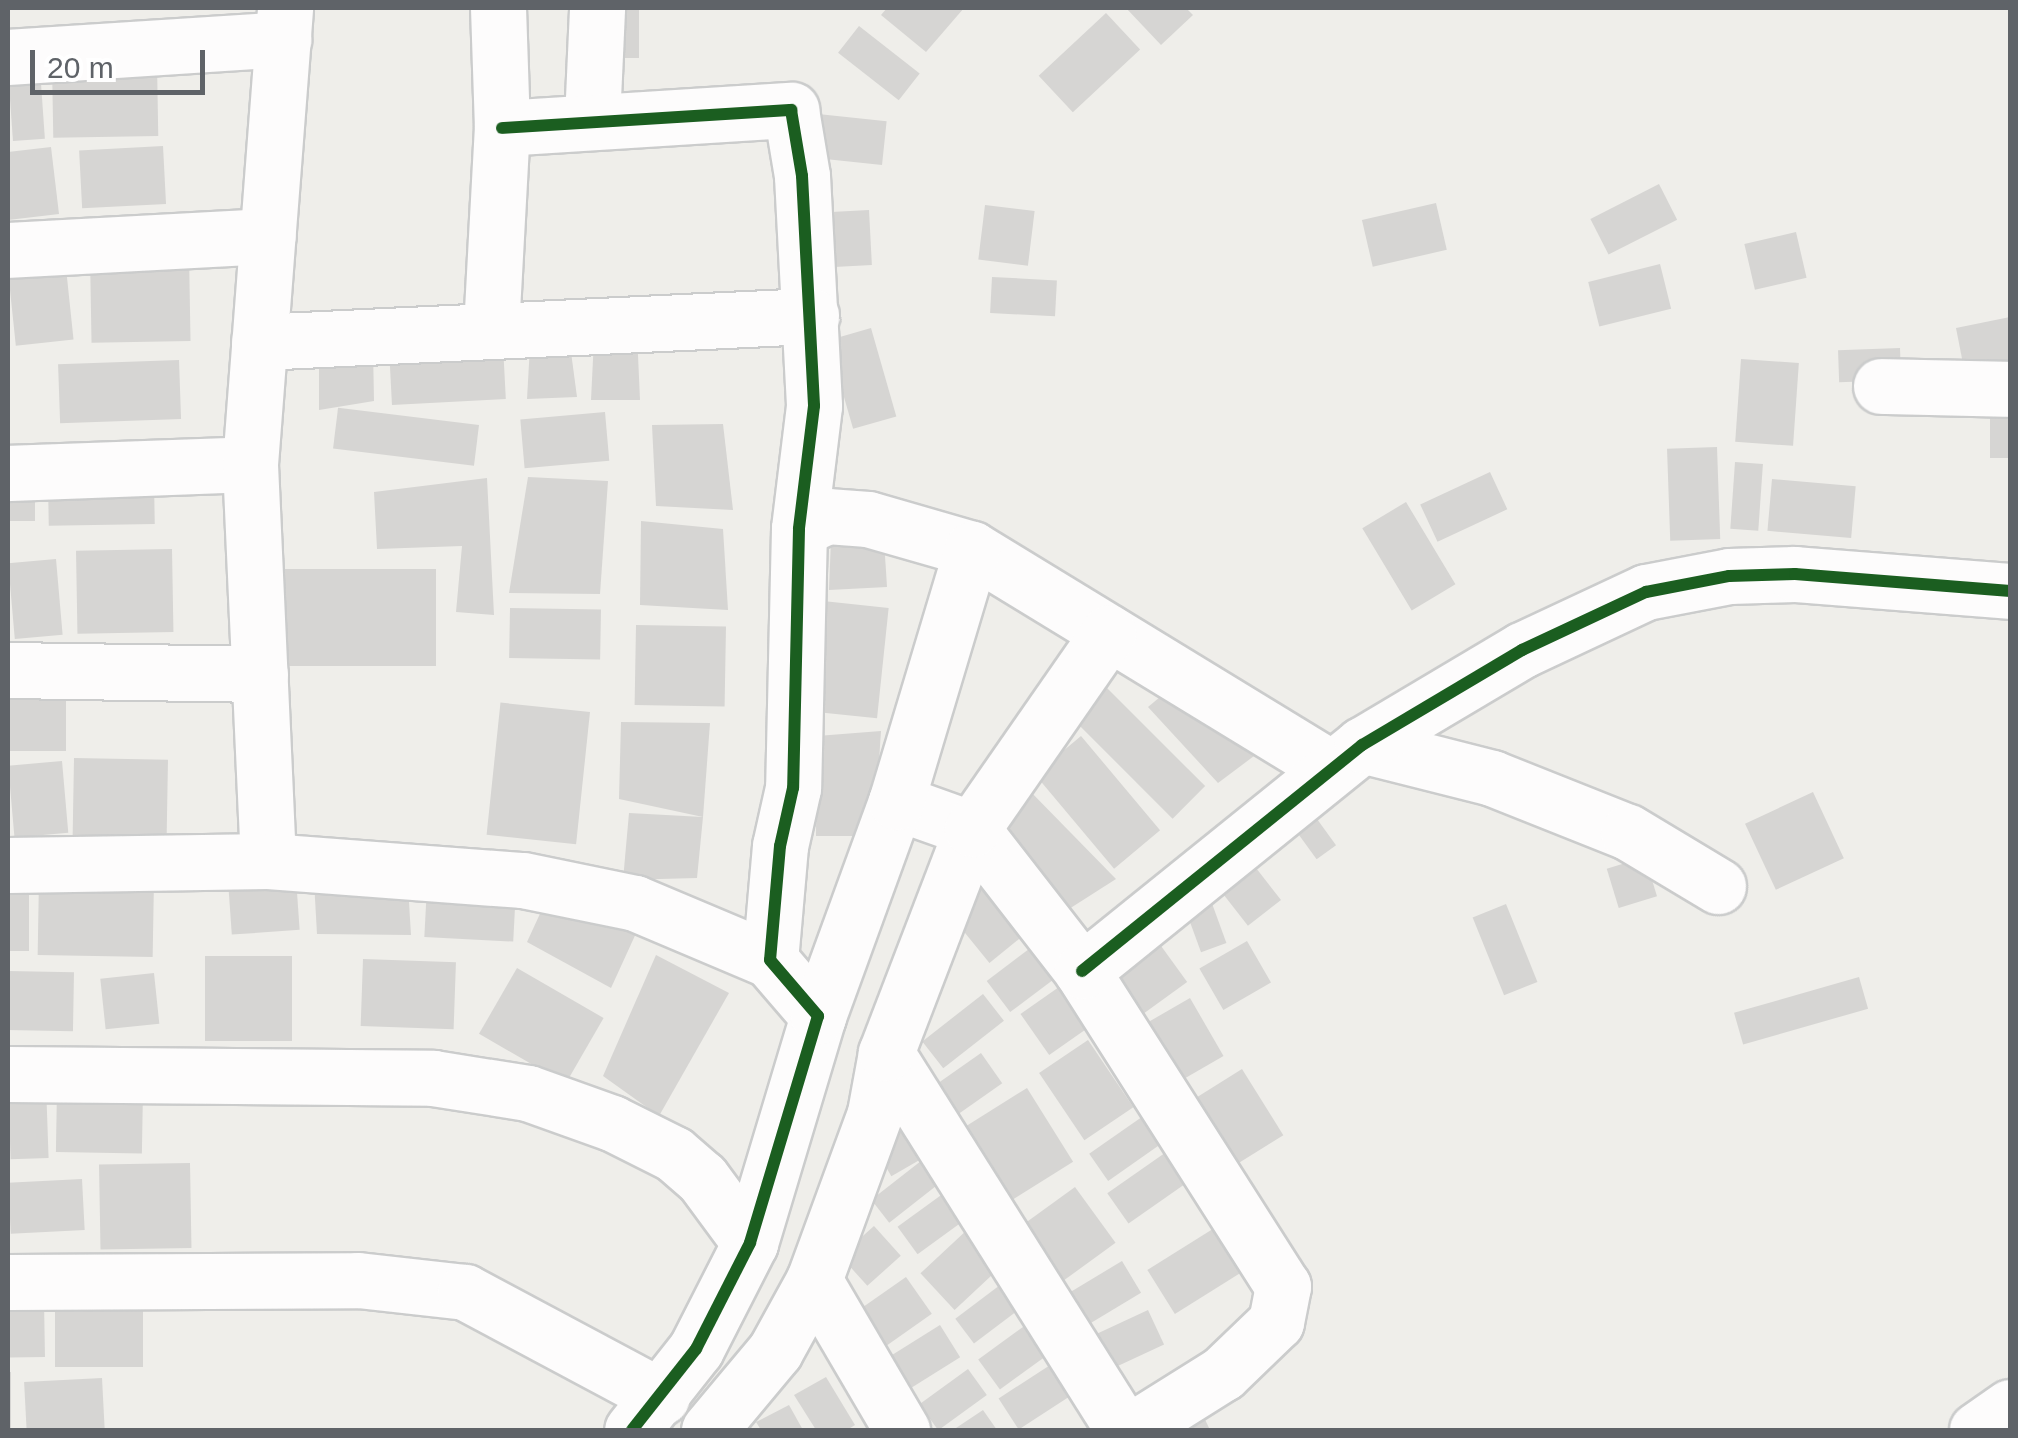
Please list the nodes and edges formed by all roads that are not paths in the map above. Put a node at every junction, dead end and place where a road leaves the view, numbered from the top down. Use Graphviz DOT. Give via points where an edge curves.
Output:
graph roads {
  1 [pos="498,8"];
  2 [pos="597,8"];
  3 [pos="284,23"];
  4 [pos="8,57"];
  5 [pos="592,120"];
  6 [pos="502,128"];
  7 [pos="268,236"];
  8 [pos="8,250"];
  9 [pos="810,316"];
  10 [pos="491,328"];
  11 [pos="259,342"];
  12 [pos="1881,386"];
  13 [pos="2010,389"];
  14 [pos="250,464"];
  15 [pos="8,472"];
  16 [pos="800,529"];
  17 [pos="972,549"];
  18 [pos="2010,591"];
  19 [pos="1108,634"];
  20 [pos="8,670"];
  21 [pos="260,674"];
  22 [pos="1345,756"];
  23 [pos="896,802"];
  24 [pos="972,828"];
  25 [pos="268,861"];
  26 [pos="8,865"];
  27 [pos="1718,886"];
  28 [pos="770,960"];
  29 [pos="1082,971"];
  30 [pos="818,1016"];
  31 [pos="886,1053"];
  32 [pos="8,1074"];
  33 [pos="750,1243"];
  34 [pos="814,1280"];
  35 [pos="8,1282"];
  36 [pos="2010,1407"];
  37 [pos="647,1414"];
  38 [pos="708,1430"];
  39 [pos="902,1430"];
  40 [pos="1123,1430"];
  41 [pos="1132,1430"];
  42 [pos="1977,1430"];
  1 -- 6 [label="street"];
  2 -- 5 [label="street"];
  3 -- 4 [label="street"];
  3 -- 7 [label="street"];
  5 -- 6 [label="street"];
  5 -- 9 [label="street" via="792,110"];
  6 -- 10 [label="street"];
  7 -- 8 [label="street"];
  7 -- 11 [label="street"];
  9 -- 10 [label="street"];
  9 -- 16 [label="street" via="814,422"];
  10 -- 11 [label="street"];
  11 -- 14 [label="street"];
  12 -- 13 [label="street"];
  14 -- 15 [label="street"];
  14 -- 21 [label="street"];
  16 -- 17 [label="street" via="827,516 868,519"];
  16 -- 28 [label="street" via="792,788"];
  17 -- 19 [label="street"];
  17 -- 23 [label="street"];
  18 -- 22 [label="street" via="1795,574 1728,576 1646,592 1522,650"];
  19 -- 22 [label="street"];
  19 -- 24 [label="street"];
  20 -- 21 [label="street"];
  21 -- 25 [label="street"];
  22 -- 27 [label="street" via="1492,778 1628,832"];
  22 -- 29 [label="street"];
  23 -- 24 [label="street"];
  23 -- 30 [label="street"];
  24 -- 29 [label="street"];
  24 -- 31 [label="street"];
  25 -- 26 [label="street"];
  25 -- 28 [label="street" via="572,886 636,904"];
  28 -- 30 [label="street"];
  29 -- 41 [label="street" via="1283,1286 1276,1322 1223,1374"];
  30 -- 33 [label="street"];
  31 -- 34 [label="street" via="874,1114"];
  31 -- 40 [label="street"];
  32 -- 33 [label="street" via="433,1078 528,1093 674,1154 702,1178"];
  33 -- 37 [label="street"];
  34 -- 38 [label="street" via="774,1351"];
  34 -- 39 [label="street"];
  35 -- 37 [label="street" via="358,1280 465,1292"];
  36 -- 42 [label="street"];
}
